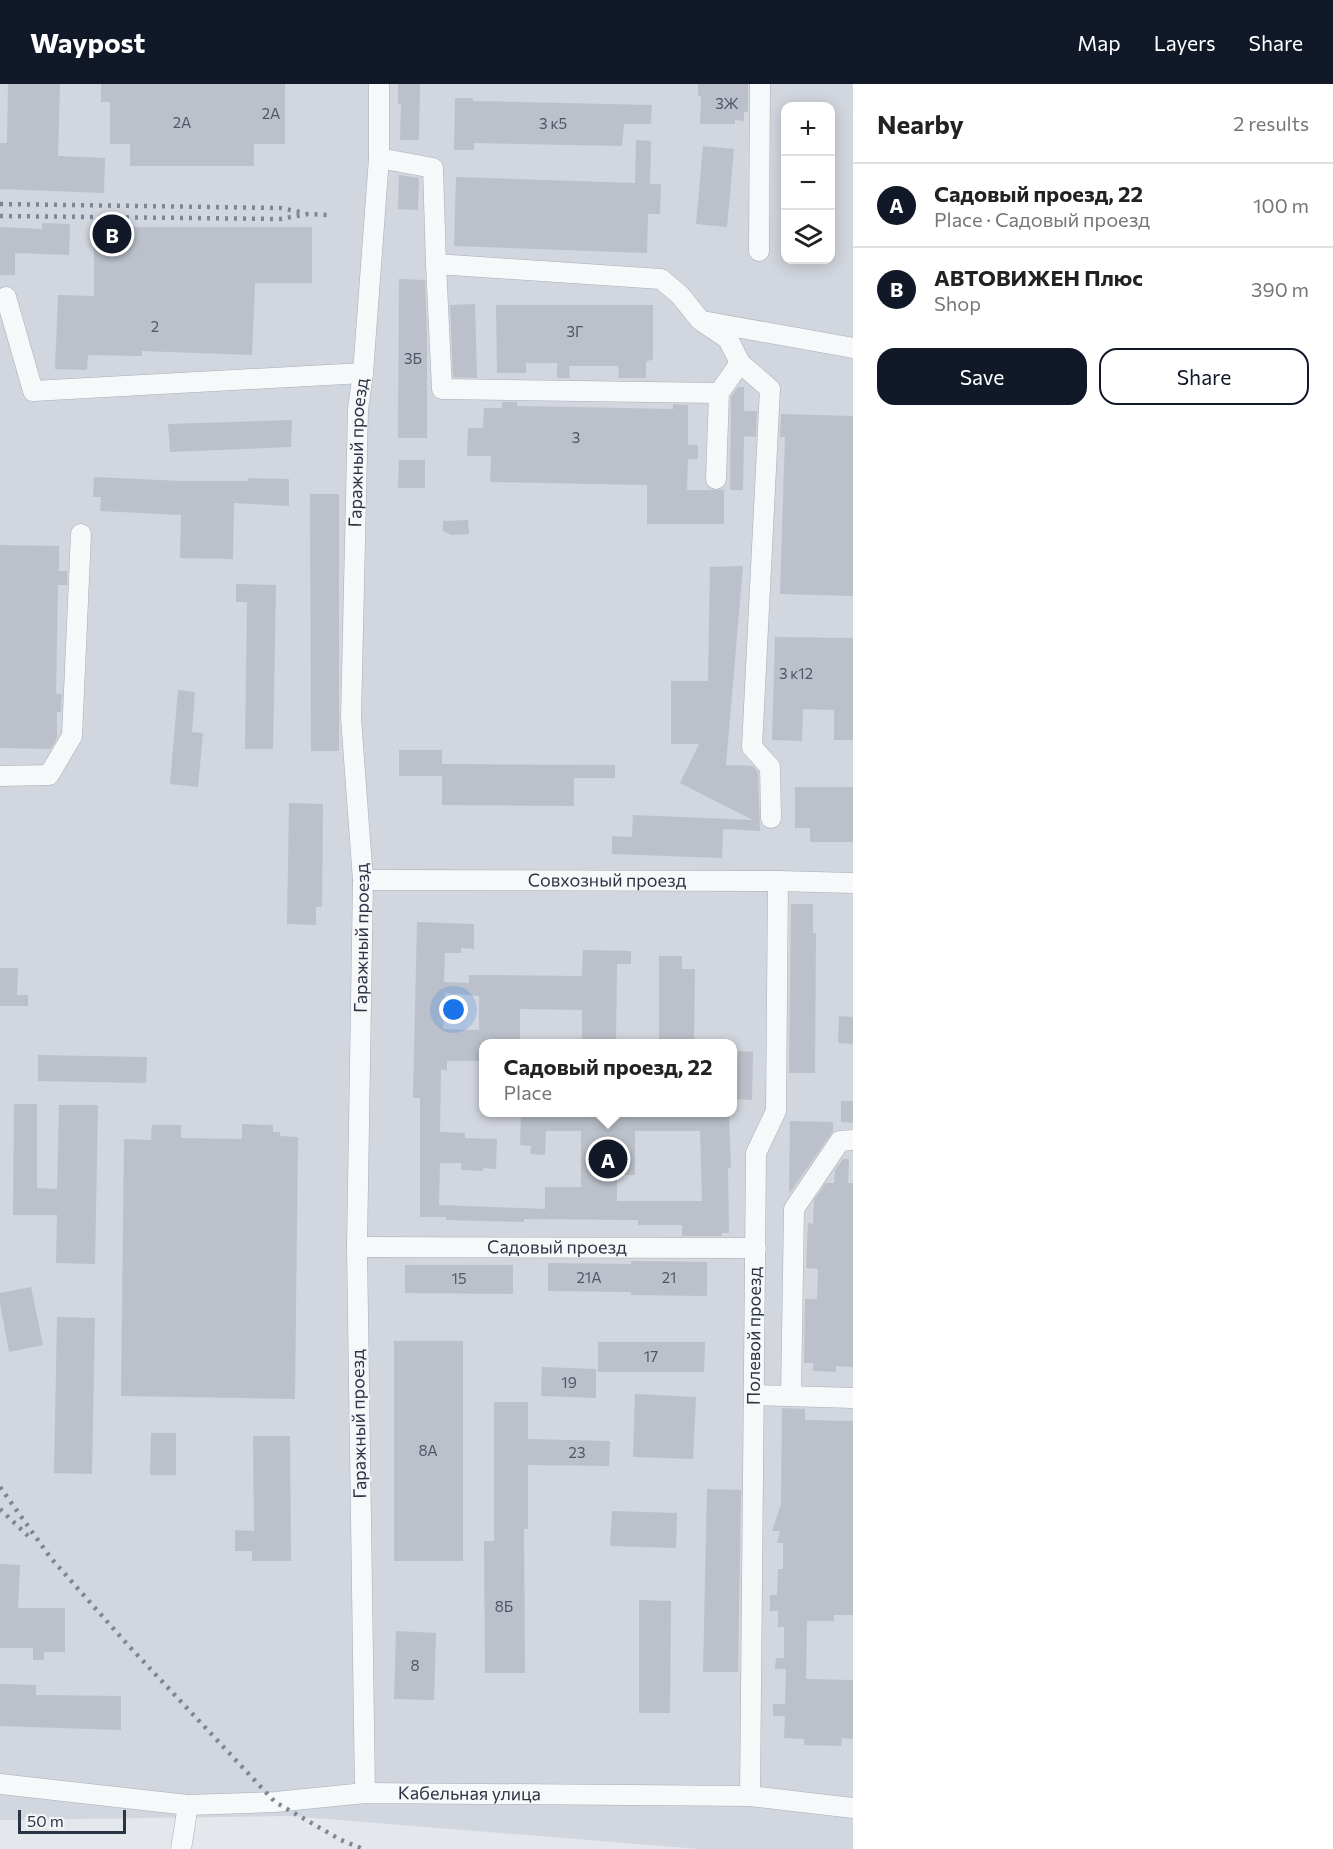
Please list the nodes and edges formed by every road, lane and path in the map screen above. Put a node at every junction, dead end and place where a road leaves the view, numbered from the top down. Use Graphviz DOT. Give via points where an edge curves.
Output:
graph roads {
  1 [pos="379,84"];
  2 [pos="760,84"];
  3 [pos="379,158"];
  4 [pos="759,251"];
  5 [pos="436,264"];
  6 [pos="6,297"];
  7 [pos="700,320"];
  8 [pos="853,348"];
  9 [pos="740,363"];
  10 [pos="363,373"];
  11 [pos="719,393"];
  12 [pos="716,479"];
  13 [pos="81,534"];
  14 [pos="0,776"];
  15 [pos="771,818"];
  16 [pos="363,880"];
  17 [pos="778,881"];
  18 [pos="853,883"];
  19 [pos="853,1140"];
  20 [pos="357,1246"];
  21 [pos="756,1248"];
  22 [pos="754,1395"];
  23 [pos="791,1396"];
  24 [pos="853,1398"];
  25 [pos="0,1784"];
  26 [pos="365,1793"];
  27 [pos="750,1796"];
  28 [pos="188,1804"];
  29 [pos="853,1808"];
  30 [pos="181,1849"];
  1 -- 3 [label="street, Гаражный проезд"];
  2 -- 4 [label="street"];
  3 -- 5 [label="street" via="434,168"];
  3 -- 10 [label="street, Гаражный проезд"];
  5 -- 7 [label="street" via="661,279"];
  5 -- 11 [label="street" via="442,389"];
  6 -- 10 [label="street" via="33,391"];
  7 -- 8 [label="street"];
  7 -- 9 [label="street" via="728,339"];
  9 -- 11 [label="street"];
  9 -- 15 [label="street" via="770,389 752,747 770,767"];
  10 -- 16 [label="street, Гаражный проезд" via="358,409 351,718"];
  11 -- 12 [label="street"];
  13 -- 14 [label="street" via="72,736 49,776"];
  16 -- 17 [label="street, Совхозный проезд"];
  16 -- 20 [label="street, Гаражный проезд"];
  17 -- 18 [label="street, Совхозный проезд"];
  17 -- 21 [label="street, Полевой проезд" via="776,1111 756,1152"];
  19 -- 23 [label="street" via="840,1141 794,1209"];
  20 -- 21 [label="street, Садовый проезд"];
  20 -- 26 [label="street, Гаражный проезд"];
  21 -- 22 [label="street, Полевой проезд"];
  22 -- 23 [label="street"];
  22 -- 27 [label="street, Полевой проезд"];
  23 -- 24 [label="street"];
  25 -- 28 [label="street, Кабельная улица"];
  26 -- 27 [label="street, Кабельная улица"];
  26 -- 28 [label="street, Кабельная улица" via="275,1802"];
  27 -- 29 [label="street, Кабельная улица"];
  28 -- 30 [label="street"];
}
